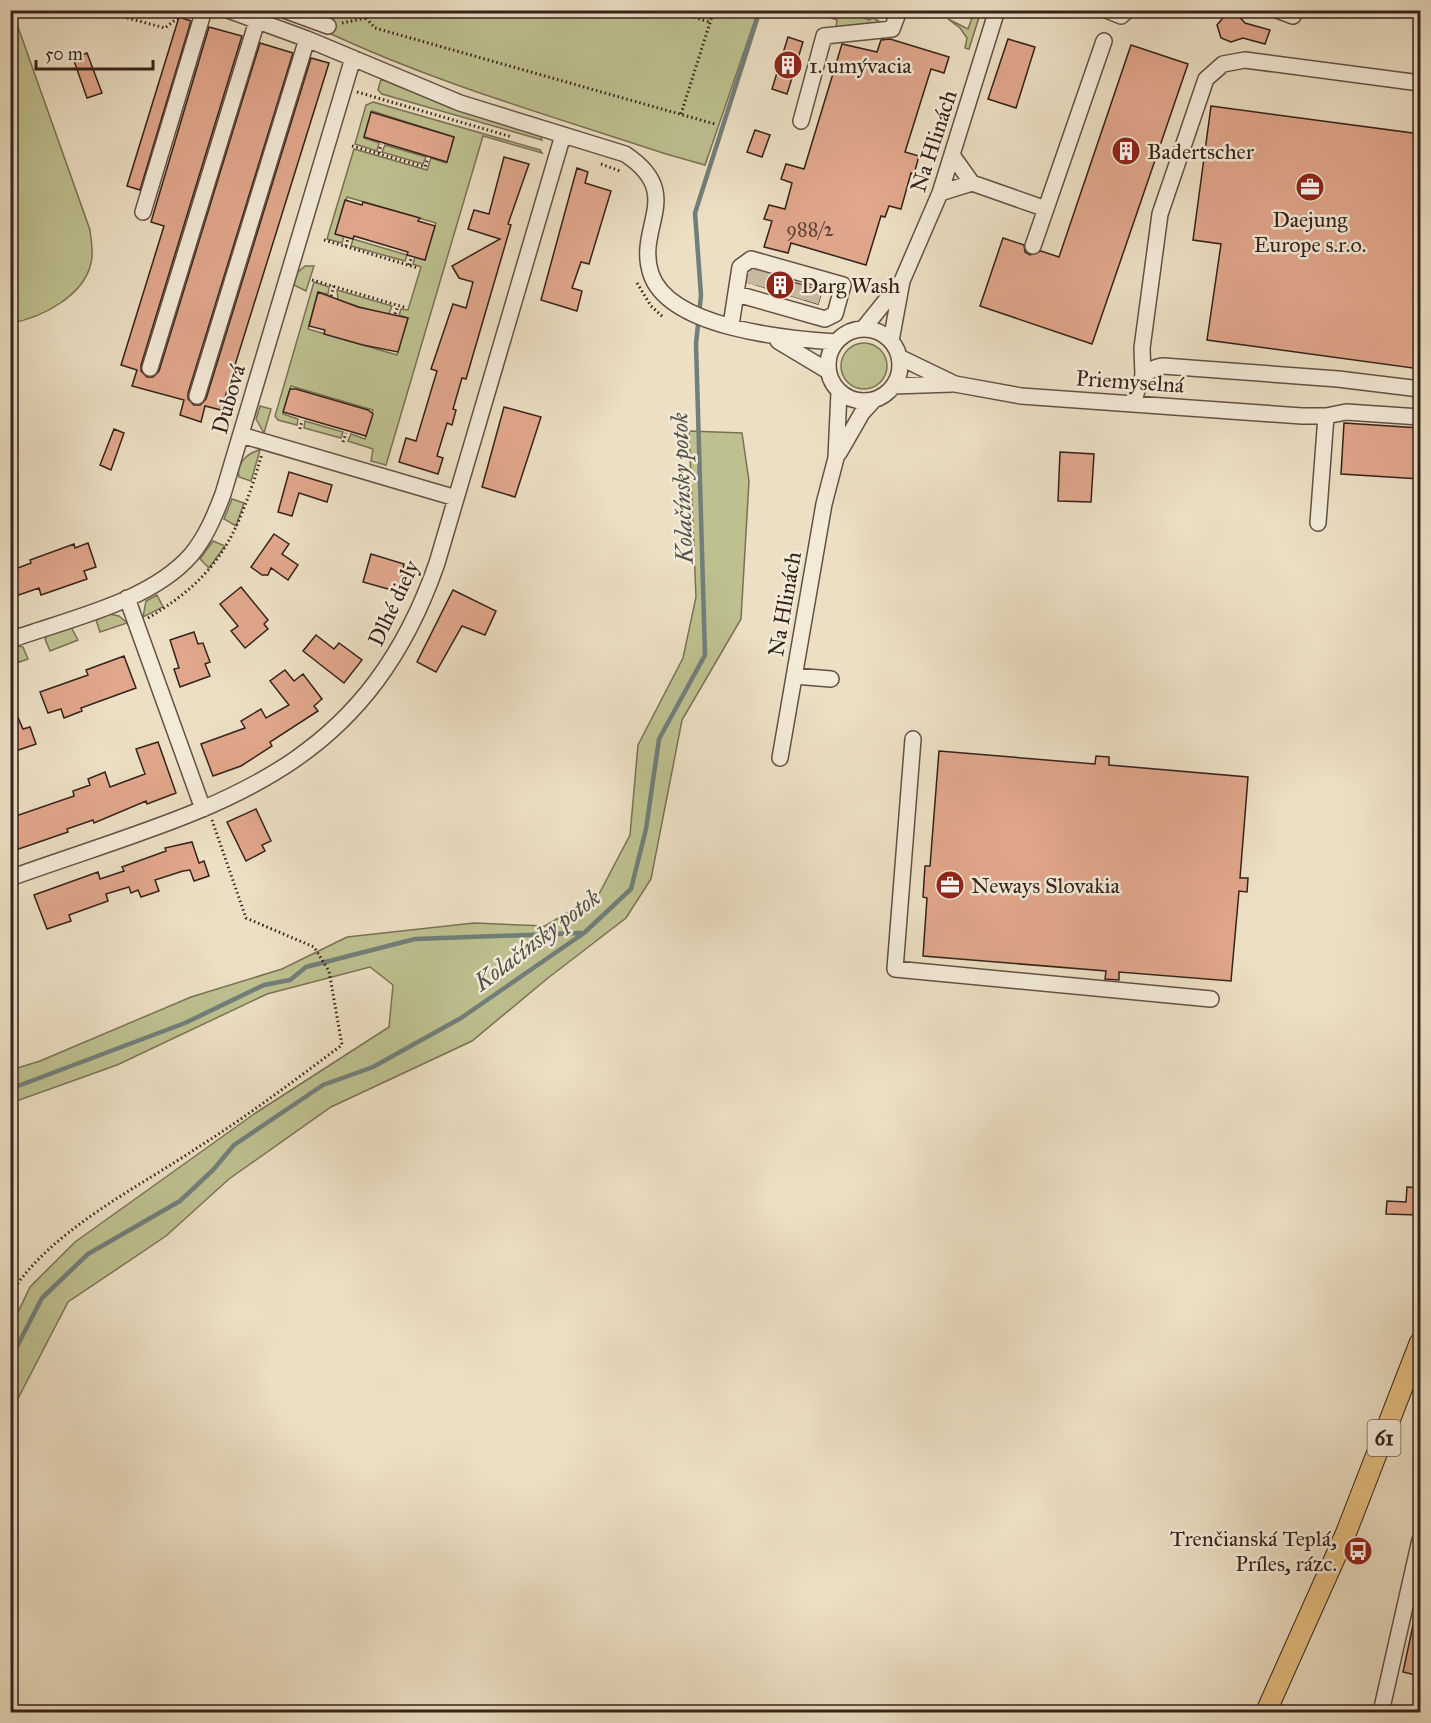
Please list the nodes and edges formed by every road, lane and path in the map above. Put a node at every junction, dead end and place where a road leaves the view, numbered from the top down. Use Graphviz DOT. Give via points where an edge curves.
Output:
graph roads {
  1 [pos="118,10"];
  2 [pos="204,10"];
  3 [pos="228,10"];
  4 [pos="284,10"];
  5 [pos="374,10"];
  6 [pos="668,10"];
  7 [pos="714,10"];
  8 [pos="997,10"];
  9 [pos="1106,10"];
  10 [pos="1128,10"];
  11 [pos="1277,10"];
  12 [pos="1293,15"];
  13 [pos="180,16"];
  14 [pos="262,16"];
  15 [pos="897,16"];
  16 [pos="366,18"];
  17 [pos="710,22"];
  18 [pos="328,26"];
  19 [pos="307,39"];
  20 [pos="1104,41"];
  21 [pos="353,58"];
  22 [pos="1420,83"];
  23 [pos="351,90"];
  24 [pos="681,114"];
  25 [pos="801,121"];
  26 [pos="715,124"];
  27 [pos="563,135"];
  28 [pos="515,137"];
  29 [pos="381,144"];
  30 [pos="352,146"];
  31 [pos="379,153"];
  32 [pos="952,155"];
  33 [pos="428,158"];
  34 [pos="591,161"];
  35 [pos="628,177"];
  36 [pos="972,183"];
  37 [pos="940,193"];
  38 [pos="1046,208"];
  39 [pos="143,212"];
  40 [pos="348,238"];
  41 [pos="324,240"];
  42 [pos="346,246"];
  43 [pos="1033,246"];
  44 [pos="412,256"];
  45 [pos="409,265"];
  46 [pos="418,268"];
  47 [pos="312,280"];
  48 [pos="636,280"];
  49 [pos="767,281"];
  50 [pos="902,281"];
  51 [pos="334,286"];
  52 [pos="737,294"];
  53 [pos="331,296"];
  54 [pos="398,306"];
  55 [pos="407,308"];
  56 [pos="395,314"];
  57 [pos="664,318"];
  58 [pos="731,325"];
  59 [pos="863,329"];
  60 [pos="772,338"];
  61 [pos="891,341"];
  62 [pos="836,342"];
  63 [pos="899,357"];
  64 [pos="150,368"];
  65 [pos="828,371"];
  66 [pos="1143,376"];
  67 [pos="955,384"];
  68 [pos="893,386"];
  69 [pos="1420,389"];
  70 [pos="839,392"];
  71 [pos="197,396"];
  72 [pos="874,400"];
  73 [pos="1134,404"];
  74 [pos="1326,416"];
  75 [pos="1420,417"];
  76 [pos="302,420"];
  77 [pos="300,429"];
  78 [pos="346,433"];
  79 [pos="240,435"];
  80 [pos="343,442"];
  81 [pos="836,458"];
  82 [pos="456,498"];
  83 [pos="1318,523"];
  84 [pos="127,598"];
  85 [pos="10,640"];
  86 [pos="794,676"];
  87 [pos="831,679"];
  88 [pos="913,739"];
  89 [pos="780,758"];
  90 [pos="205,808"];
  91 [pos="10,878"];
  92 [pos="1211,999"];
  93 [pos="10,1295"];
  94 [pos="1420,1342"];
  95 [pos="1420,1540"];
  96 [pos="1266,1713"];
  97 [pos="1381,1713"];
  1 -- 13 [label="path" via="120,16 165,28"];
  2 -- 39 [label="street"];
  3 -- 14 [label="street"];
  4 -- 18 [label="street"];
  5 -- 16 [label="path"];
  6 -- 17 [label="path"];
  7 -- 17 [label="path"];
  8 -- 32 [label="street, Na Hlinách"];
  9 -- 10 [label="street" via="1121,16"];
  11 -- 12 [label="street"];
  14 -- 19 [label="street"];
  14 -- 64 [label="street"];
  15 -- 25 [label="street" via="892,29 824,36"];
  16 -- 18 [label="path"];
  16 -- 24 [label="path" via="375,28"];
  17 -- 24 [label="path"];
  19 -- 21 [label="street"];
  19 -- 71 [label="street"];
  20 -- 38 [label="street"];
  21 -- 27 [label="street" via="460,103"];
  21 -- 79 [label="street, Dubová"];
  22 -- 66 [label="street" via="1245,60 1213,70 1198,100 1160,214 1142,348"];
  23 -- 28 [label="path"];
  24 -- 26 [label="path"];
  27 -- 58 [label="street" via="625,154 638,163 648,175 657,204 649,251 651,274 657,287 671,303 692,314"];
  27 -- 82 [label="street, Dlhé diely"];
  29 -- 31 [label="path"];
  30 -- 31 [label="path"];
  31 -- 33 [label="path" via="425,167"];
  32 -- 36 [label="street"];
  32 -- 37 [label="street, Na Hlinách"];
  34 -- 35 [label="path"];
  36 -- 37 [label="street"];
  36 -- 38 [label="street"];
  37 -- 50 [label="street, Na Hlinách"];
  38 -- 43 [label="street"];
  40 -- 42 [label="path"];
  41 -- 42 [label="path"];
  42 -- 45 [label="path"];
  44 -- 45 [label="path"];
  45 -- 46 [label="path"];
  47 -- 51 [label="path"];
  48 -- 57 [label="path" via="651,306"];
  49 -- 49 [label="street" via="806,294"];
  49 -- 52 [label="street"];
  49 -- 52 [label="street" via="744,261"];
  50 -- 59 [label="street, Na Hlinách"];
  50 -- 61 [label="street, Na Hlinách"];
  51 -- 53 [label="path"];
  51 -- 54 [label="path"];
  52 -- 58 [label="street"];
  54 -- 55 [label="path"];
  54 -- 56 [label="path"];
  58 -- 60 [label="street"];
  59 -- 61 [label="street"];
  59 -- 62 [label="street"];
  60 -- 62 [label="street"];
  60 -- 65 [label="street"];
  61 -- 63 [label="street"];
  62 -- 65 [label="street"];
  63 -- 67 [label="street, Priemyselná"];
  63 -- 68 [label="street" via="900,367"];
  65 -- 70 [label="street"];
  66 -- 69 [label="street" via="1151,368 1173,366"];
  66 -- 73 [label="street"];
  67 -- 68 [label="street, Priemyselná"];
  67 -- 73 [label="street, Priemyselná" via="1022,396"];
  68 -- 72 [label="street"];
  70 -- 72 [label="street" via="862,401"];
  70 -- 81 [label="street, Na Hlinách"];
  72 -- 81 [label="street, Na Hlinách"];
  73 -- 74 [label="street, Priemyselná"];
  74 -- 75 [label="street, Priemyselná" via="1346,412"];
  74 -- 83 [label="street"];
  76 -- 77 [label="path"];
  78 -- 80 [label="path"];
  79 -- 82 [label="street"];
  79 -- 84 [label="street, Dubová" via="210,526 191,555 161,582"];
  81 -- 86 [label="street, Na Hlinách" via="824,504"];
  82 -- 90 [label="street, Dlhé diely" via="419,609 379,680 336,728 299,759 250,789"];
  84 -- 85 [label="street, Dubová"];
  84 -- 90 [label="street"];
  86 -- 87 [label="street"];
  86 -- 89 [label="street, Na Hlinách"];
  88 -- 92 [label="street" via="895,969"];
  90 -- 91 [label="street, Dlhé diely"];
  90 -- 93 [label="path" via="246,918 314,947 326,962 342,1045 203,1145 71,1231 37,1259"];
  94 -- 96 [label="main road, 61" via="1346,1533"];
  95 -- 97 [label="street"];
}
